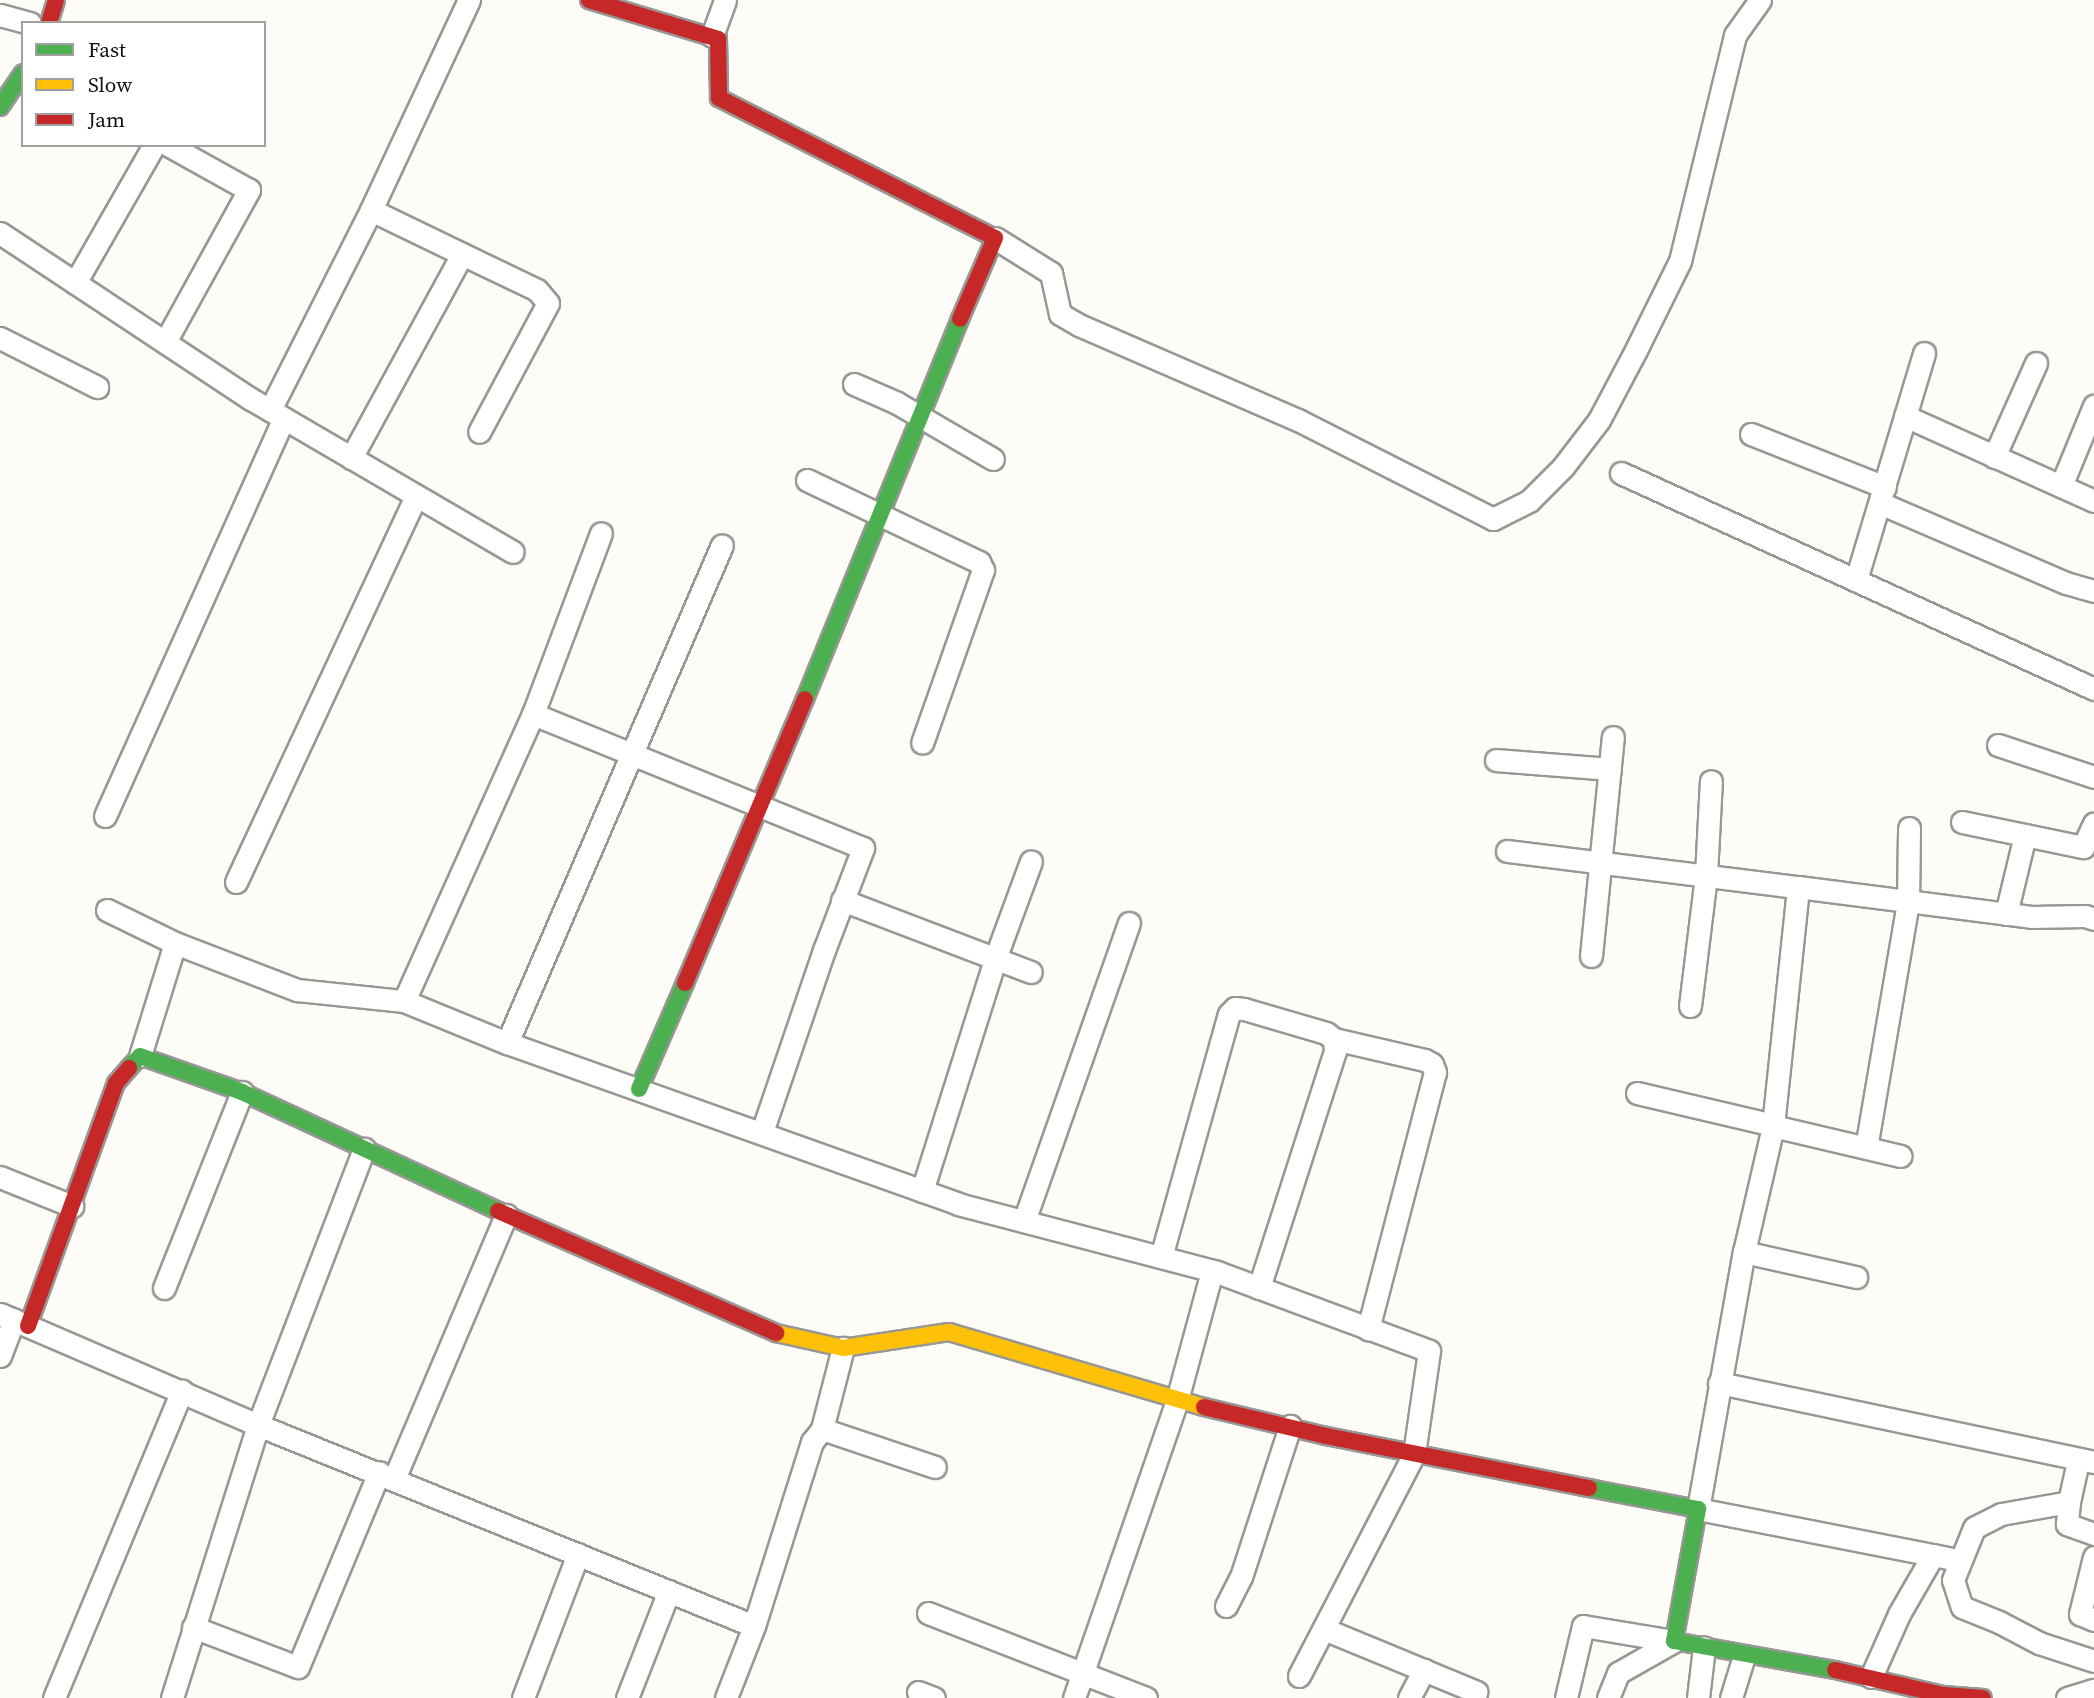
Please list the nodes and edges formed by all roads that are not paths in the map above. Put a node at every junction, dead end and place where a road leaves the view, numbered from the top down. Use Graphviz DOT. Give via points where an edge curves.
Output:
graph roads {
  1 [pos="56,0"];
  2 [pos="469,0"];
  3 [pos="589,0"];
  4 [pos="725,0"];
  5 [pos="1760,0"];
  6 [pos="0,15"];
  7 [pos="22,21"];
  8 [pos="51,21"];
  9 [pos="712,36"];
  10 [pos="21,79"];
  11 [pos="0,107"];
  12 [pos="152,147"];
  13 [pos="172,147"];
  14 [pos="370,210"];
  15 [pos="0,233"];
  16 [pos="995,238"];
  17 [pos="462,254"];
  18 [pos="75,283"];
  19 [pos="0,338"];
  20 [pos="166,342"];
  21 [pos="1924,353"];
  22 [pos="2036,363"];
  23 [pos="854,384"];
  24 [pos="97,387"];
  25 [pos="2094,406"];
  26 [pos="277,414"];
  27 [pos="1905,416"];
  28 [pos="918,417"];
  29 [pos="479,432"];
  30 [pos="1751,434"];
  31 [pos="1994,457"];
  32 [pos="352,458"];
  33 [pos="993,459"];
  34 [pos="1621,473"];
  35 [pos="807,480"];
  36 [pos="2061,486"];
  37 [pos="1883,495"];
  38 [pos="416,496"];
  39 [pos="2094,501"];
  40 [pos="877,516"];
  41 [pos="601,533"];
  42 [pos="722,545"];
  43 [pos="513,552"];
  44 [pos="1856,580"];
  45 [pos="2094,592"];
  46 [pos="2094,690"];
  47 [pos="533,714"];
  48 [pos="1613,737"];
  49 [pos="922,743"];
  50 [pos="1998,745"];
  51 [pos="633,754"];
  52 [pos="1496,760"];
  53 [pos="1610,769"];
  54 [pos="2094,777"];
  55 [pos="1712,781"];
  56 [pos="762,807"];
  57 [pos="105,816"];
  58 [pos="1962,822"];
  59 [pos="2094,823"];
  60 [pos="1909,828"];
  61 [pos="2025,835"];
  62 [pos="1507,851"];
  63 [pos="1031,861"];
  64 [pos="1602,863"];
  65 [pos="1706,875"];
  66 [pos="236,882"];
  67 [pos="1798,887"];
  68 [pos="842,900"];
  69 [pos="1908,903"];
  70 [pos="107,910"];
  71 [pos="2006,914"];
  72 [pos="2094,919"];
  73 [pos="1129,923"];
  74 [pos="175,943"];
  75 [pos="1591,956"];
  76 [pos="995,959"];
  77 [pos="1031,972"];
  78 [pos="404,1001"];
  79 [pos="1690,1006"];
  80 [pos="1334,1040"];
  81 [pos="507,1042"];
  82 [pos="140,1056"];
  83 [pos="639,1088"];
  84 [pos="242,1092"];
  85 [pos="1637,1093"];
  86 [pos="1773,1125"];
  87 [pos="762,1132"];
  88 [pos="1866,1148"];
  89 [pos="364,1149"];
  90 [pos="1901,1157"];
  91 [pos="0,1177"];
  92 [pos="922,1191"];
  93 [pos="72,1206"];
  94 [pos="506,1215"];
  95 [pos="1024,1221"];
  96 [pos="1744,1252"];
  97 [pos="1160,1257"];
  98 [pos="1212,1271"];
  99 [pos="1856,1277"];
  100 [pos="164,1288"];
  101 [pos="1259,1288"];
  102 [pos="14,1320"];
  103 [pos="1368,1328"];
  104 [pos="843,1349"];
  105 [pos="0,1356"];
  106 [pos="1720,1383"];
  107 [pos="182,1391"];
  108 [pos="1177,1400"];
  109 [pos="258,1425"];
  110 [pos="1290,1426"];
  111 [pos="822,1429"];
  112 [pos="1414,1454"];
  113 [pos="2086,1462"];
  114 [pos="934,1468"];
  115 [pos="386,1476"];
  116 [pos="2069,1502"];
  117 [pos="1698,1509"];
  118 [pos="2094,1534"];
  119 [pos="578,1554"];
  120 [pos="1933,1555"];
  121 [pos="2094,1558"];
  122 [pos="1958,1560"];
  123 [pos="669,1591"];
  124 [pos="1226,1606"];
  125 [pos="928,1613"];
  126 [pos="2094,1620"];
  127 [pos="754,1626"];
  128 [pos="193,1628"];
  129 [pos="1324,1629"];
  130 [pos="1674,1641"];
  131 [pos="1704,1647"];
  132 [pos="1744,1656"];
  133 [pos="2094,1661"];
  134 [pos="1424,1670"];
  135 [pos="1084,1673"];
  136 [pos="1299,1676"];
  137 [pos="1871,1677"];
  138 [pos="2094,1690"];
  139 [pos="1478,1692"];
  140 [pos="1733,1692"];
  141 [pos="1611,1696"];
  142 [pos="1942,1696"];
  143 [pos="54,1698"];
  144 [pos="172,1698"];
  145 [pos="523,1698"];
  146 [pos="627,1698"];
  147 [pos="726,1698"];
  148 [pos="1074,1698"];
  149 [pos="1146,1698"];
  150 [pos="1409,1698"];
  151 [pos="1566,1698"];
  152 [pos="1698,1698"];
  153 [pos="1712,1698"];
  154 [pos="1983,1698"];
  155 [pos="2067,1698"];
  1 -- 8 [label="street"];
  2 -- 14 [label="street"];
  3 -- 9 [label="street"];
  4 -- 9 [label="street"];
  5 -- 16 [label="street" via="1735,35 1680,261 1599,421 1529,501 1493,519 1298,420 1079,326 1060,314 1051,273"];
  6 -- 7 [label="street"];
  9 -- 16 [label="street" via="718,39 719,99"];
  10 -- 11 [label="street"];
  12 -- 18 [label="street"];
  13 -- 20 [label="street" via="249,190"];
  14 -- 17 [label="street"];
  14 -- 26 [label="street"];
  15 -- 18 [label="street"];
  16 -- 28 [label="street"];
  17 -- 29 [label="street" via="537,290 548,303"];
  17 -- 32 [label="street"];
  18 -- 20 [label="street"];
  19 -- 24 [label="street"];
  20 -- 26 [label="street"];
  21 -- 27 [label="street"];
  22 -- 31 [label="street"];
  23 -- 28 [label="street"];
  25 -- 36 [label="street"];
  26 -- 32 [label="street"];
  26 -- 57 [label="street"];
  27 -- 31 [label="street"];
  27 -- 37 [label="street"];
  28 -- 33 [label="street"];
  28 -- 40 [label="street"];
  30 -- 37 [label="street"];
  31 -- 36 [label="street"];
  32 -- 38 [label="street"];
  34 -- 44 [label="street"];
  35 -- 40 [label="street"];
  36 -- 39 [label="street"];
  37 -- 44 [label="street"];
  37 -- 45 [label="street"];
  38 -- 43 [label="street"];
  38 -- 66 [label="street"];
  40 -- 49 [label="street" via="979,562 983,570"];
  40 -- 56 [label="street"];
  41 -- 47 [label="street"];
  42 -- 51 [label="street"];
  44 -- 46 [label="street"];
  47 -- 51 [label="street"];
  47 -- 78 [label="street"];
  48 -- 53 [label="street"];
  50 -- 54 [label="street"];
  51 -- 56 [label="street"];
  51 -- 81 [label="street"];
  52 -- 53 [label="street"];
  53 -- 64 [label="street"];
  55 -- 65 [label="street"];
  56 -- 68 [label="street" via="863,848"];
  56 -- 83 [label="street"];
  58 -- 61 [label="street"];
  59 -- 61 [label="street" via="2083,847"];
  60 -- 69 [label="street"];
  61 -- 71 [label="street"];
  62 -- 64 [label="street"];
  63 -- 76 [label="street"];
  64 -- 65 [label="street"];
  64 -- 75 [label="street"];
  65 -- 67 [label="street"];
  65 -- 79 [label="street"];
  67 -- 69 [label="street"];
  67 -- 86 [label="street"];
  68 -- 76 [label="street"];
  68 -- 87 [label="street"];
  69 -- 71 [label="street"];
  69 -- 88 [label="street"];
  70 -- 74 [label="street"];
  71 -- 72 [label="street"];
  73 -- 95 [label="street"];
  74 -- 78 [label="street" via="297,990"];
  74 -- 82 [label="street"];
  76 -- 77 [label="street"];
  76 -- 92 [label="street"];
  78 -- 81 [label="street"];
  80 -- 97 [label="street" via="1326,1033 1244,1009 1235,1008 1229,1014"];
  80 -- 101 [label="street" via="1335,1051"];
  80 -- 103 [label="street" via="1425,1060 1434,1072"];
  81 -- 83 [label="street"];
  82 -- 84 [label="street"];
  82 -- 93 [label="street" via="116,1083"];
  83 -- 87 [label="street"];
  84 -- 89 [label="street"];
  84 -- 100 [label="street"];
  85 -- 86 [label="street"];
  86 -- 88 [label="street"];
  86 -- 96 [label="street"];
  87 -- 92 [label="street"];
  88 -- 90 [label="street"];
  89 -- 94 [label="street"];
  89 -- 109 [label="street"];
  91 -- 93 [label="street"];
  92 -- 95 [label="street"];
  93 -- 102 [label="street"];
  94 -- 104 [label="street" via="787,1338"];
  94 -- 115 [label="street"];
  95 -- 97 [label="street"];
  96 -- 99 [label="street"];
  96 -- 106 [label="street"];
  97 -- 98 [label="street"];
  98 -- 101 [label="street"];
  98 -- 108 [label="street"];
  101 -- 103 [label="street"];
  102 -- 105 [label="street"];
  102 -- 107 [label="street"];
  103 -- 112 [label="street" via="1429,1351"];
  104 -- 108 [label="street" via="949,1332"];
  104 -- 111 [label="street"];
  106 -- 113 [label="street"];
  106 -- 117 [label="street"];
  107 -- 109 [label="street"];
  107 -- 143 [label="street"];
  108 -- 110 [label="street"];
  108 -- 135 [label="street"];
  109 -- 115 [label="street"];
  109 -- 128 [label="street"];
  110 -- 112 [label="street"];
  110 -- 124 [label="street" via="1241,1577"];
  111 -- 114 [label="street"];
  111 -- 127 [label="street" via="812,1442"];
  112 -- 117 [label="street"];
  112 -- 129 [label="street"];
  113 -- 116 [label="street"];
  115 -- 119 [label="street"];
  115 -- 128 [label="street" via="298,1667"];
  116 -- 118 [label="street" via="2067,1524"];
  116 -- 122 [label="street" via="2000,1514 1974,1528"];
  117 -- 120 [label="street"];
  117 -- 130 [label="street"];
  119 -- 123 [label="street"];
  119 -- 145 [label="street"];
  120 -- 122 [label="street"];
  120 -- 137 [label="street" via="1899,1614"];
  121 -- 126 [label="street" via="2080,1614"];
  122 -- 133 [label="street" via="1953,1580 1962,1607 2039,1643"];
  123 -- 127 [label="street"];
  123 -- 146 [label="street"];
  125 -- 135 [label="street"];
  127 -- 147 [label="street"];
  128 -- 144 [label="street"];
  129 -- 134 [label="street"];
  129 -- 136 [label="street"];
  130 -- 131 [label="street"];
  130 -- 141 [label="street" via="1618,1673"];
  130 -- 151 [label="street" via="1583,1626"];
  131 -- 132 [label="street"];
  131 -- 152 [label="street"];
  132 -- 137 [label="street"];
  132 -- 140 [label="street"];
  134 -- 139 [label="street"];
  134 -- 150 [label="street"];
  135 -- 148 [label="street"];
  135 -- 149 [label="street"];
  137 -- 142 [label="street"];
  138 -- 155 [label="street"];
  140 -- 153 [label="street"];
  142 -- 154 [label="street"];
}
